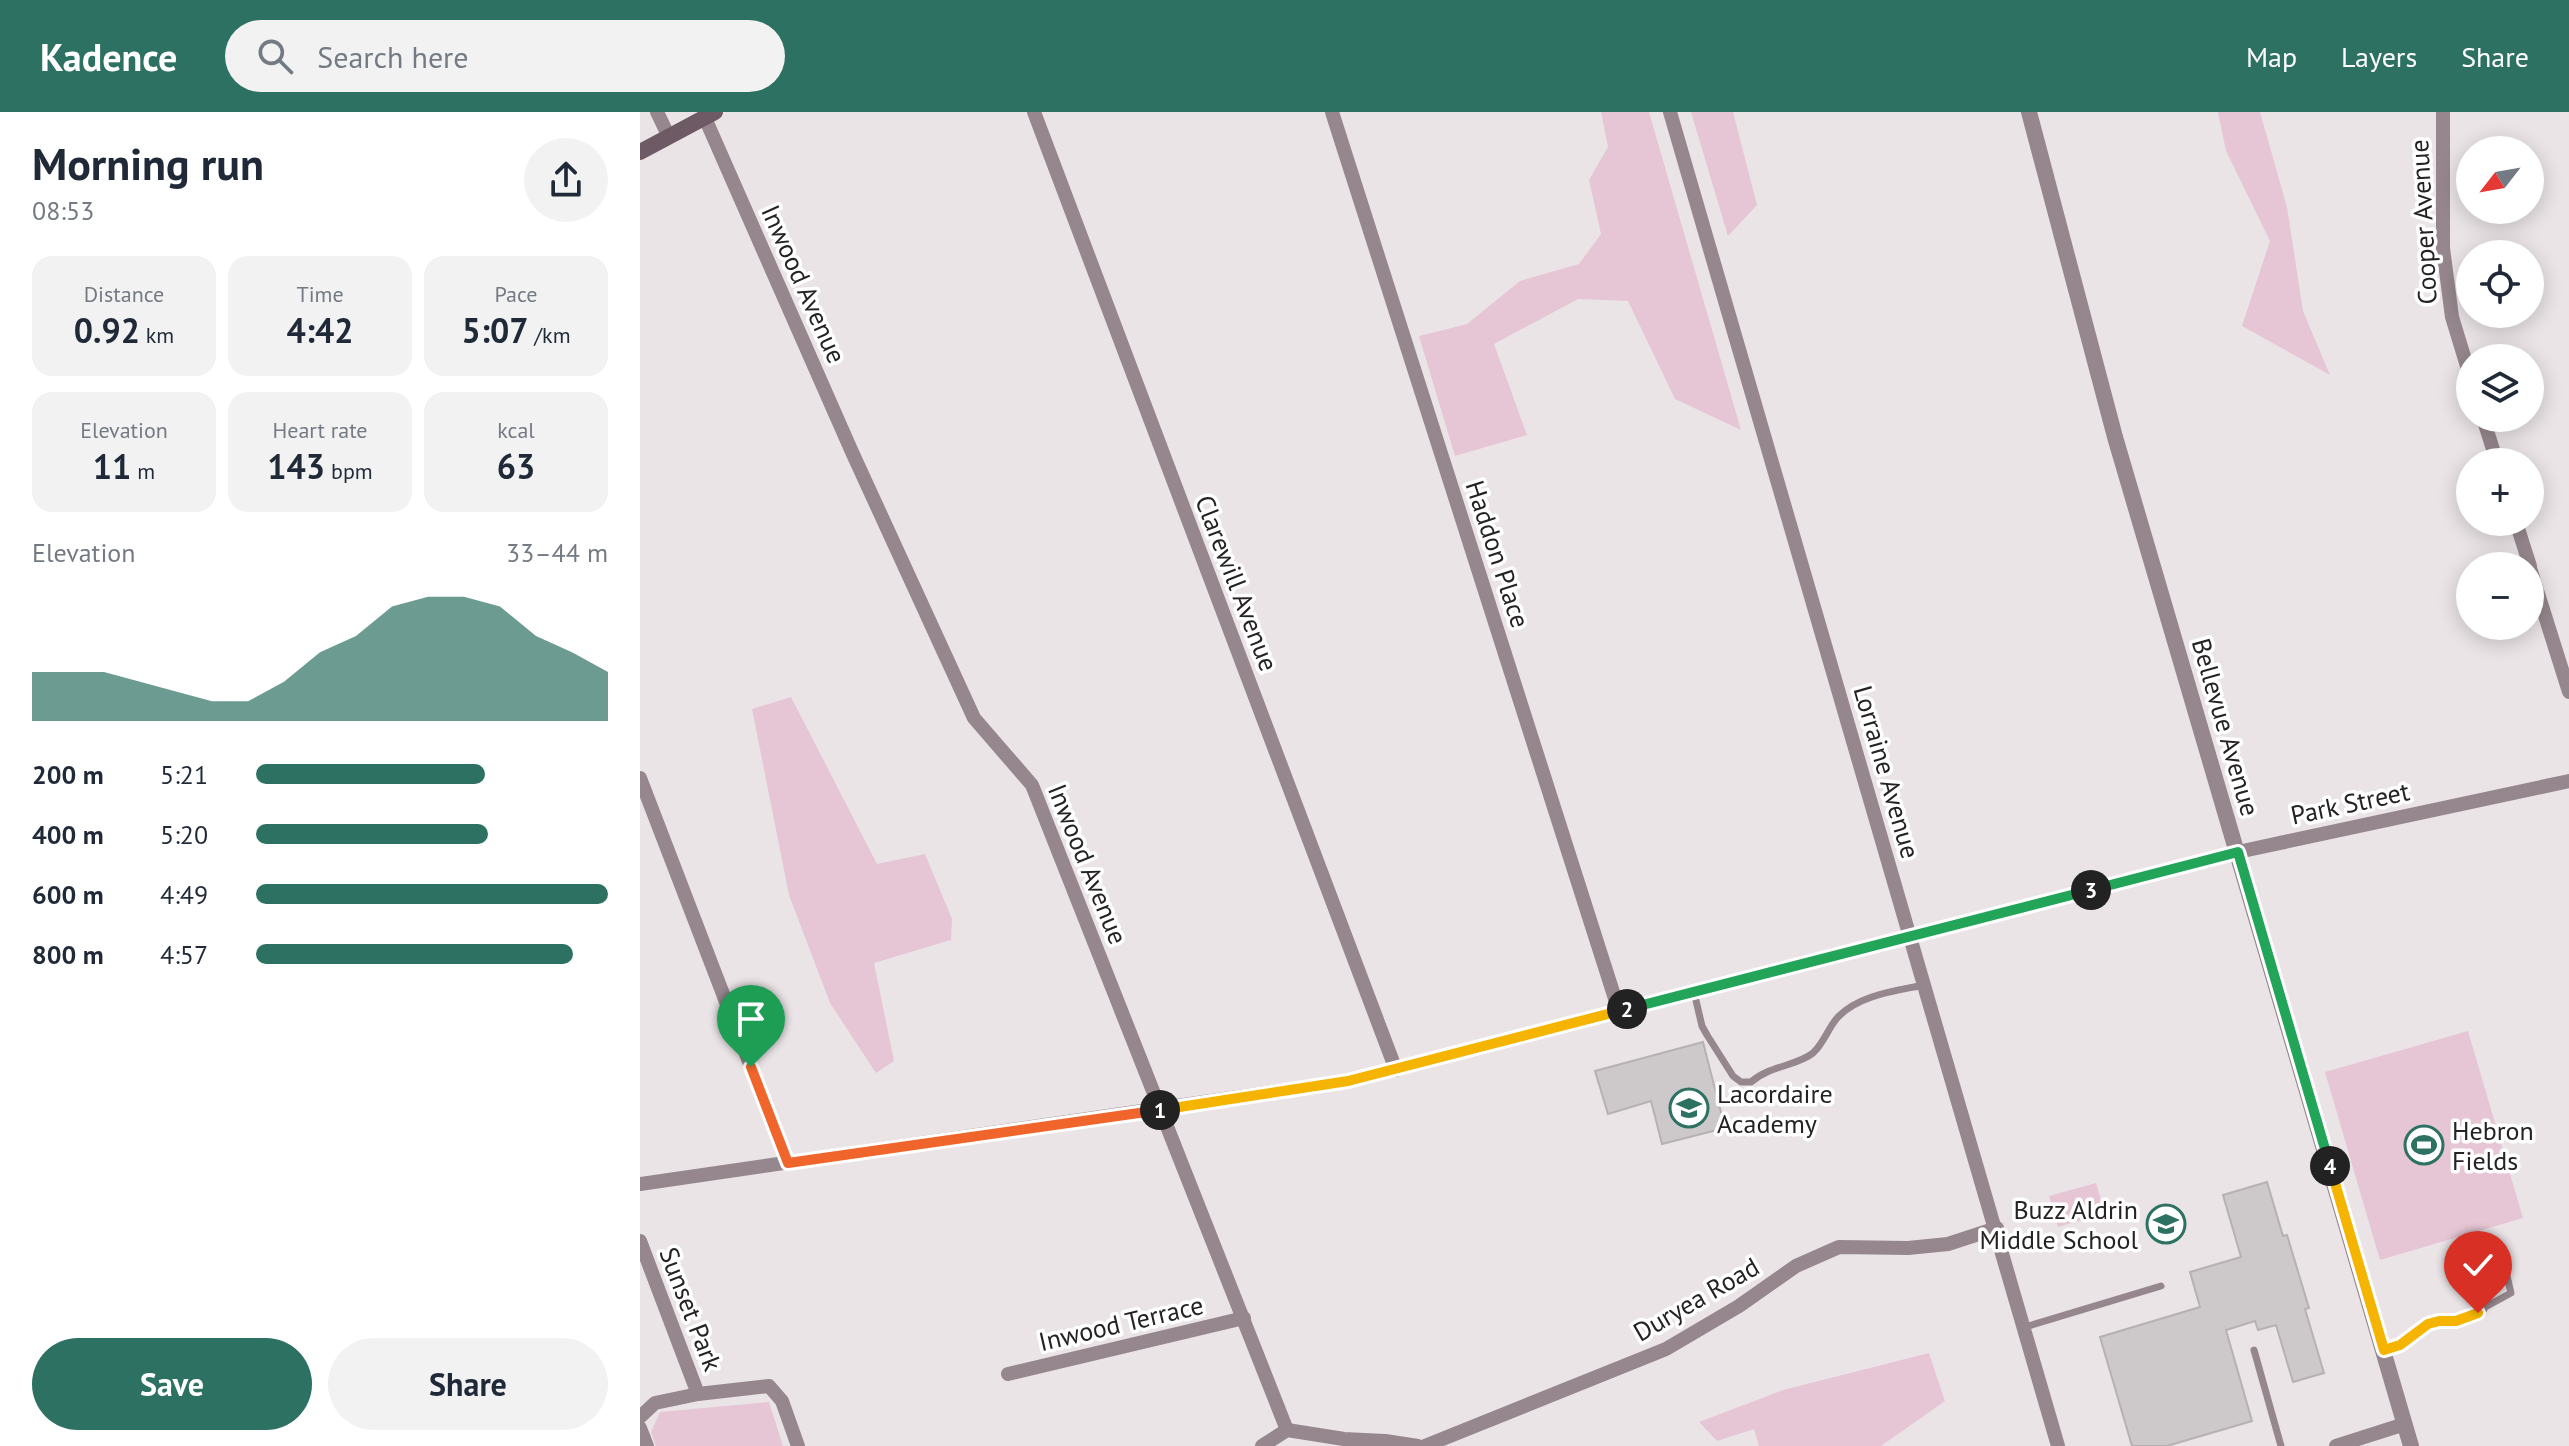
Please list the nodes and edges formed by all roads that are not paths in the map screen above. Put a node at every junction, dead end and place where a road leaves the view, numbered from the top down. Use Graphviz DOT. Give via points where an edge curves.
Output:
graph roads {
  1 [pos="657,112"];
  2 [pos="1034,112"];
  3 [pos="1332,112"];
  4 [pos="1670,112"];
  5 [pos="2029,112"];
  6 [pos="2443,112"];
  7 [pos="710,115"];
  8 [pos="669,137"];
  9 [pos="640,152"];
  10 [pos="2460,344"];
  11 [pos="2544,612"];
  12 [pos="2569,692"];
  13 [pos="640,778"];
  14 [pos="2569,781"];
  15 [pos="2238,852"];
  16 [pos="1910,937"];
  17 [pos="1924,985"];
  18 [pos="1694,992"];
  19 [pos="1619,1011"];
  20 [pos="1396,1070"];
  21 [pos="1160,1110"];
  22 [pos="788,1163"];
  23 [pos="640,1184"];
  24 [pos="1997,1228"];
  25 [pos="640,1241"];
  26 [pos="2507,1276"];
  27 [pos="2478,1284"];
  28 [pos="2161,1286"];
  29 [pos="2484,1309"];
  30 [pos="1244,1318"];
  31 [pos="2025,1327"];
  32 [pos="2254,1350"];
  33 [pos="2384,1350"];
  34 [pos="1008,1374"];
  35 [pos="698,1394"];
  36 [pos="640,1417"];
  37 [pos="2405,1424"];
  38 [pos="640,1428"];
  39 [pos="1287,1430"];
  40 [pos="647,1446"];
  41 [pos="798,1446"];
  42 [pos="1262,1446"];
  43 [pos="1418,1446"];
  44 [pos="1425,1446"];
  45 [pos="2058,1446"];
  46 [pos="2281,1446"];
  47 [pos="2336,1446"];
  48 [pos="2411,1446"];
  1 -- 8 [label="street"];
  2 -- 20 [label="street, Clarewill Avenue"];
  3 -- 19 [label="street, Haddon Place"];
  4 -- 16 [label="street, Lorraine Avenue"];
  5 -- 15 [label="street, Bellevue Avenue" via="2115,437"];
  6 -- 10 [label="street, Cooper Avenue" via="2443,248"];
  7 -- 8 [label="main road"];
  7 -- 21 [label="street, Inwood Avenue" via="852,452 974,718 1032,785"];
  8 -- 9 [label="main road"];
  11 -- 12 [label="street"];
  13 -- 22 [label="street"];
  14 -- 15 [label="street, Park Street"];
  15 -- 16 [label="street, Park Street"];
  15 -- 33 [label="street, Bellevue Avenue"];
  16 -- 17 [label="street, Lorraine Avenue"];
  16 -- 18 [label="street, Park Street"];
  17 -- 18 [label="lane" via="1850,1006 1811,1055 1763,1072 1751,1082 1733,1076 1702,1026"];
  17 -- 24 [label="street, Lorraine Avenue"];
  18 -- 19 [label="street, Park Street"];
  19 -- 20 [label="street, Park Street"];
  20 -- 21 [label="street, Park Street"];
  21 -- 22 [label="street, Park Street"];
  21 -- 30 [label="street, Inwood Avenue"];
  22 -- 23 [label="street, Park Street"];
  24 -- 31 [label="street, Lorraine Avenue"];
  24 -- 44 [label="street, Duryea Road" via="1948,1244 1839,1247 1796,1266 1666,1349"];
  25 -- 35 [label="street, Sunset Park"];
  26 -- 29 [label="lane" via="2511,1293"];
  27 -- 29 [label="lane"];
  28 -- 31 [label="lane"];
  29 -- 33 [label="lane" via="2456,1321 2428,1324"];
  30 -- 34 [label="street, Inwood Terrace"];
  30 -- 39 [label="street, Inwood Avenue"];
  31 -- 45 [label="street, Lorraine Avenue"];
  32 -- 46 [label="lane"];
  33 -- 37 [label="street, Bellevue Avenue"];
  35 -- 36 [label="street, Sunset Park" via="655,1403"];
  35 -- 41 [label="street, Sunset Park" via="769,1386 782,1401"];
  37 -- 47 [label="street"];
  37 -- 48 [label="street, Bellevue Avenue"];
  38 -- 40 [label="street"];
  39 -- 42 [label="street"];
  39 -- 43 [label="street"];
}
